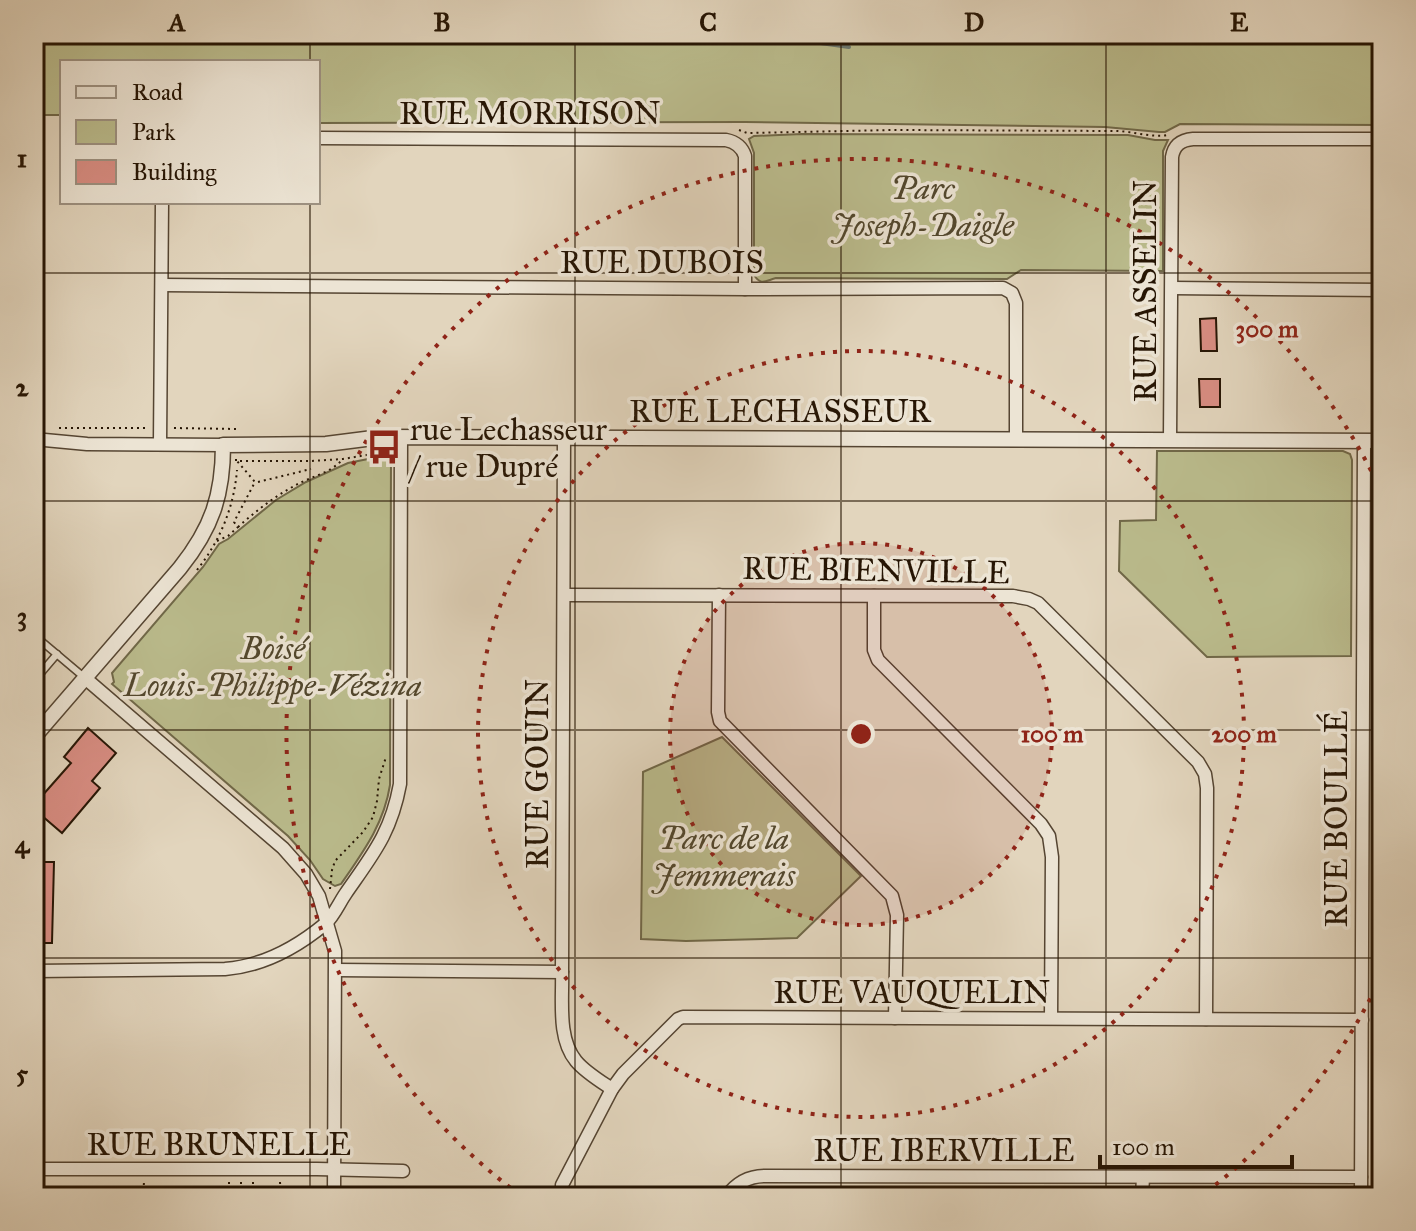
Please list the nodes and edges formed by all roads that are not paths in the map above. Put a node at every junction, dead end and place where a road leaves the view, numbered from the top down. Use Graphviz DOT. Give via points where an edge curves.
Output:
graph roads {
  1 [pos="320,138"];
  2 [pos="1382,139"];
  3 [pos="162,204"];
  4 [pos="162,285"];
  5 [pos="1172,288"];
  6 [pos="745,289"];
  7 [pos="1382,290"];
  8 [pos="401,438"];
  9 [pos="564,438"];
  10 [pos="34,439"];
  11 [pos="1170,439"];
  12 [pos="1016,440"];
  13 [pos="1364,441"];
  14 [pos="1382,441"];
  15 [pos="160,444"];
  16 [pos="223,445"];
  17 [pos="564,595"];
  18 [pos="719,595"];
  19 [pos="874,596"];
  20 [pos="34,635"];
  21 [pos="57,654"];
  22 [pos="85,678"];
  23 [pos="34,681"];
  24 [pos="34,737"];
  25 [pos="327,922"];
  26 [pos="336,970"];
  27 [pos="34,971"];
  28 [pos="562,972"];
  29 [pos="895,1018"];
  30 [pos="1051,1018"];
  31 [pos="1206,1019"];
  32 [pos="1362,1020"];
  33 [pos="612,1089"];
  34 [pos="34,1169"];
  35 [pos="334,1170"];
  36 [pos="403,1171"];
  37 [pos="1143,1177"];
  38 [pos="1361,1177"];
  39 [pos="334,1197"];
  40 [pos="562,1197"];
  41 [pos="726,1197"];
  42 [pos="1142,1197"];
  43 [pos="1361,1197"];
  1 -- 6 [label="street, RUE MORRISON" via="734,142 745,160"];
  2 -- 5 [label="street, RUE ASSELIN" via="1173,140"];
  3 -- 4 [label="street"];
  4 -- 6 [label="street, RUE DUBOIS"];
  4 -- 15 [label="street"];
  5 -- 7 [label="street"];
  5 -- 11 [label="street, RUE ASSELIN"];
  6 -- 12 [label="street, RUE DUBOIS" via="1007,289 1016,303"];
  8 -- 9 [label="street, RUE LECHASSEUR"];
  8 -- 16 [label="street, RUE LECHASSEUR"];
  8 -- 25 [label="street" via="400,784 386,833"];
  9 -- 12 [label="street, RUE LECHASSEUR"];
  9 -- 17 [label="street, RUE GOUIN"];
  10 -- 15 [label="street, RUE LECHASSEUR"];
  11 -- 12 [label="street, RUE LECHASSEUR"];
  11 -- 13 [label="street, RUE LECHASSEUR"];
  13 -- 14 [label="street, RUE LECHASSEUR"];
  13 -- 32 [label="street, RUE BOULLÉ"];
  15 -- 16 [label="street, RUE LECHASSEUR"];
  16 -- 22 [label="street" via="220,490 204,535"];
  17 -- 18 [label="street, RUE BIENVILLE"];
  17 -- 28 [label="street, RUE GOUIN"];
  18 -- 19 [label="street, RUE BIENVILLE"];
  18 -- 29 [label="street" via="720,721 892,896 897,915"];
  19 -- 30 [label="street" via="878,660 1049,836"];
  19 -- 31 [label="street, RUE BIENVILLE" via="1013,596 1033,601 1201,766 1207,788"];
  20 -- 21 [label="lane"];
  21 -- 22 [label="lane"];
  21 -- 23 [label="lane"];
  22 -- 24 [label="street"];
  22 -- 25 [label="street" via="283,848 313,885"];
  25 -- 26 [label="street"];
  25 -- 27 [label="street" via="275,957 237,968"];
  26 -- 28 [label="street"];
  26 -- 35 [label="street"];
  28 -- 33 [label="street, RUE GOUIN" via="568,1048 583,1068"];
  29 -- 30 [label="street, RUE VAUQUELIN"];
  29 -- 33 [label="street, RUE VAUQUELIN" via="683,1017"];
  30 -- 31 [label="street, RUE VAUQUELIN"];
  31 -- 32 [label="street, RUE VAUQUELIN"];
  32 -- 38 [label="street, RUE BOULLÉ"];
  33 -- 40 [label="street, RUE VAUQUELIN" via="562,1185"];
  34 -- 35 [label="street, RUE BRUNELLE"];
  35 -- 36 [label="street, RUE BRUNELLE"];
  35 -- 39 [label="street"];
  37 -- 38 [label="street, RUE IBERVILLE"];
  37 -- 41 [label="street, RUE IBERVILLE" via="765,1176 742,1181"];
  37 -- 42 [label="street"];
  38 -- 43 [label="street, RUE BOULLÉ"];
}
